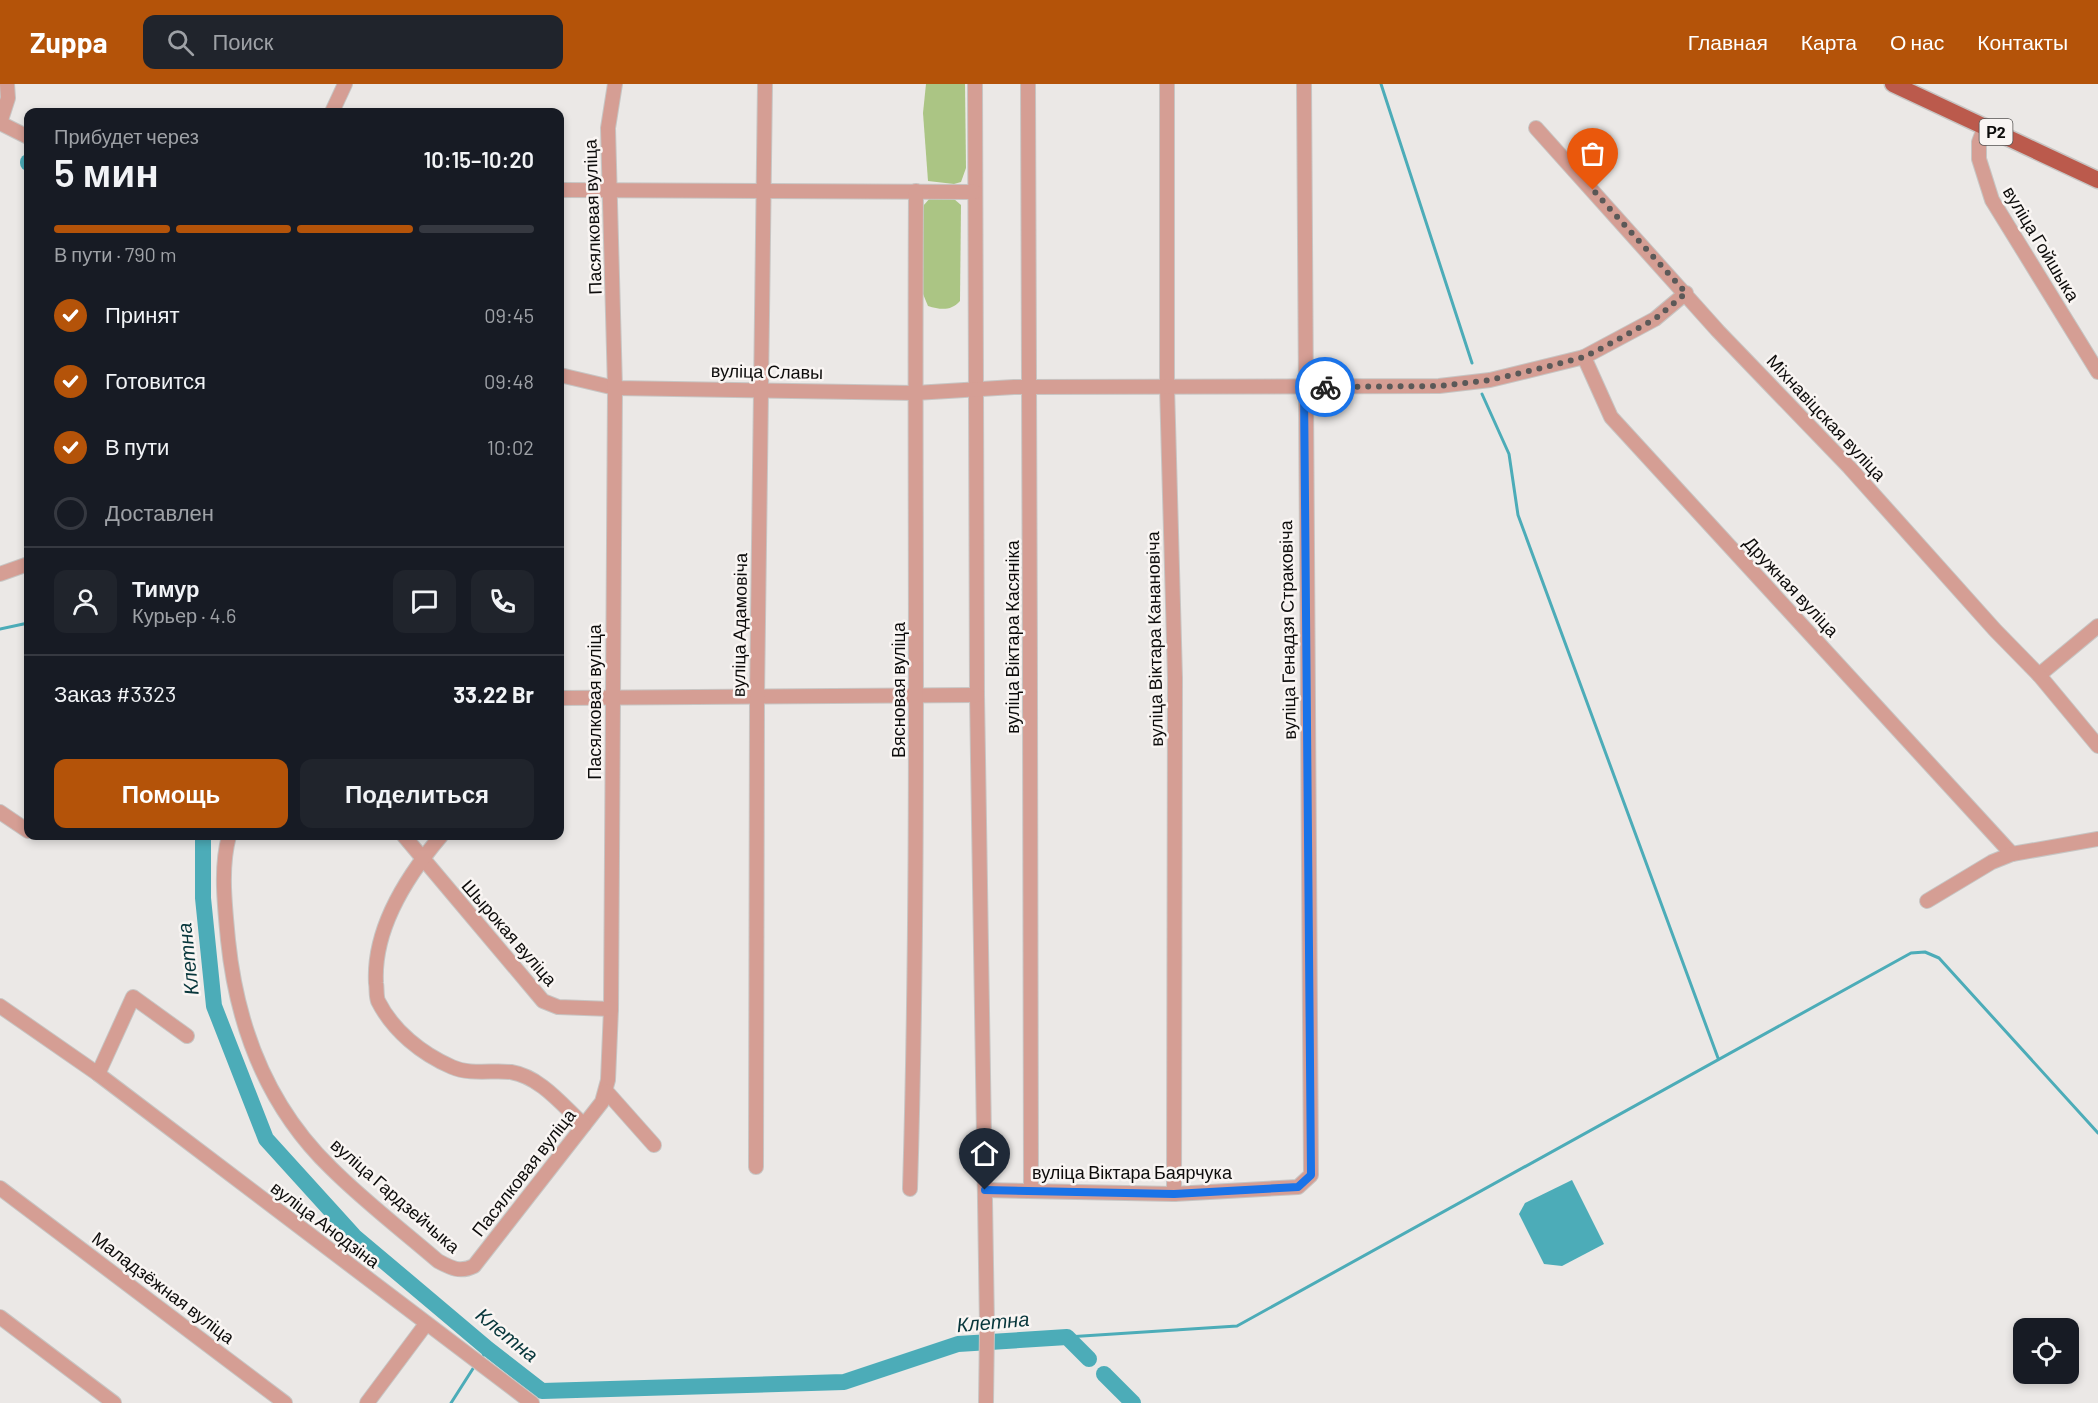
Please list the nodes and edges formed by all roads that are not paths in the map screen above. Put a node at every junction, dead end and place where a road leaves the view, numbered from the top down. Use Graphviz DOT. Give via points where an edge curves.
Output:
graph roads {
  1 [pos="7,84"];
  2 [pos="345,84"];
  3 [pos="615,84"];
  4 [pos="765,84"];
  5 [pos="975,84"];
  6 [pos="1028,84"];
  7 [pos="1167,84"];
  8 [pos="1304,84"];
  9 [pos="1893,84"];
  10 [pos="334,108"];
  11 [pos="0,123"];
  12 [pos="1985,126"];
  13 [pos="1536,128"];
  14 [pos="24,135"];
  15 [pos="2098,180"];
  16 [pos="612,189"];
  17 [pos="564,190"];
  18 [pos="764,191"];
  19 [pos="916,191"];
  20 [pos="975,192"];
  21 [pos="1686,293"];
  22 [pos="1584,357"];
  23 [pos="2098,372"];
  24 [pos="564,376"];
  25 [pos="1167,386"];
  26 [pos="1031,387"];
  27 [pos="1304,387"];
  28 [pos="615,388"];
  29 [pos="761,390"];
  30 [pos="975,391"];
  31 [pos="915,393"];
  32 [pos="24,565"];
  33 [pos="0,574"];
  34 [pos="2098,626"];
  35 [pos="2039,675"];
  36 [pos="977,695"];
  37 [pos="918,696"];
  38 [pos="564,698"];
  39 [pos="613,698"];
  40 [pos="757,698"];
  41 [pos="2098,746"];
  42 [pos="0,812"];
  43 [pos="24,828"];
  44 [pos="229,840"];
  45 [pos="407,840"];
  46 [pos="438,840"];
  47 [pos="2098,840"];
  48 [pos="2012,854"];
  49 [pos="421,861"];
  50 [pos="1927,901"];
  51 [pos="0,1006"];
  52 [pos="611,1009"];
  53 [pos="187,1036"];
  54 [pos="98,1074"];
  55 [pos="606,1091"];
  56 [pos="584,1125"];
  57 [pos="654,1145"];
  58 [pos="756,1167"];
  59 [pos="1311,1175"];
  60 [pos="0,1188"];
  61 [pos="910,1189"];
  62 [pos="985,1190"];
  63 [pos="1032,1190"];
  64 [pos="1174,1194"];
  65 [pos="464,1271"];
  66 [pos="0,1317"];
  67 [pos="426,1324"];
  68 [pos="114,1403"];
  69 [pos="285,1403"];
  70 [pos="367,1403"];
  71 [pos="532,1403"];
  72 [pos="986,1403"];
  1 -- 11 [label="street" via="8,98"];
  2 -- 10 [label="street"];
  3 -- 16 [label="street, Пасялковая вуліца" via="608,128"];
  4 -- 18 [label="street, вуліца Адамовіча"];
  5 -- 20 [label="street"];
  6 -- 26 [label="street, вуліца Віктара Касяніка"];
  7 -- 25 [label="street, вуліца Віктара Канановіча"];
  8 -- 27 [label="street, вуліца Генадзя Страковіча"];
  9 -- 12 [label="main road, Р2"];
  11 -- 14 [label="street"];
  12 -- 15 [label="main road, Р2"];
  12 -- 23 [label="street, вуліца Гойшыка" via="1979,142 1979,159 1992,200"];
  13 -- 21 [label="street, Міхнавіцская вуліца"];
  16 -- 17 [label="street"];
  16 -- 18 [label="street"];
  16 -- 28 [label="street, Пасялковая вуліца"];
  18 -- 19 [label="street"];
  18 -- 29 [label="street, вуліца Адамовіча"];
  19 -- 20 [label="street"];
  19 -- 31 [label="street, Вясновая вуліца"];
  20 -- 30 [label="street"];
  21 -- 22 [label="street" via="1655,319"];
  21 -- 35 [label="street, Міхнавіцская вуліца"];
  22 -- 27 [label="street, вуліца Славы" via="1490,380 1439,386"];
  22 -- 48 [label="street, Дружная вуліца" via="1611,417 1626,436"];
  24 -- 28 [label="street, вуліца Славы"];
  25 -- 26 [label="street, вуліца Славы"];
  25 -- 27 [label="street, вуліца Славы"];
  25 -- 64 [label="street, вуліца Віктара Канановіча" via="1175,678"];
  26 -- 30 [label="street, вуліца Славы"];
  26 -- 63 [label="street, вуліца Віктара Касяніка"];
  27 -- 59 [label="street, вуліца Генадзя Страковіча"];
  28 -- 29 [label="street, вуліца Славы"];
  28 -- 39 [label="street, Пасялковая вуліца"];
  29 -- 31 [label="street, вуліца Славы"];
  29 -- 40 [label="street, вуліца Адамовіча"];
  30 -- 31 [label="street, вуліца Славы"];
  30 -- 36 [label="street"];
  31 -- 37 [label="street, Вясновая вуліца"];
  32 -- 33 [label="street"];
  34 -- 35 [label="street"];
  35 -- 41 [label="street"];
  36 -- 37 [label="street"];
  36 -- 62 [label="street"];
  37 -- 40 [label="street"];
  37 -- 61 [label="street, Вясновая вуліца"];
  38 -- 39 [label="street"];
  39 -- 40 [label="street"];
  39 -- 52 [label="street, Пасялковая вуліца"];
  40 -- 58 [label="street, вуліца Адамовіча"];
  42 -- 43 [label="street"];
  44 -- 65 [label="street, вуліца Гардзейчыка" via="224,899 237,1006 252,1050 275,1096 330,1168 438,1261"];
  45 -- 49 [label="street, Шырокая вуліца"];
  46 -- 49 [label="street"];
  47 -- 48 [label="street"];
  48 -- 50 [label="street"];
  49 -- 52 [label="street, Шырокая вуліца" via="543,1001 558,1007"];
  49 -- 56 [label="street" via="380,937 375,965 378,999 410,1042 441,1062 456,1069 513,1072 536,1081"];
  51 -- 54 [label="street, вуліца Анодзіна"];
  52 -- 55 [label="street, Пасялковая вуліца"];
  53 -- 54 [label="street" via="133,997"];
  54 -- 67 [label="street, вуліца Анодзіна"];
  55 -- 56 [label="street, Пасялковая вуліца"];
  55 -- 57 [label="street"];
  56 -- 65 [label="street, Пасялковая вуліца" via="474,1266"];
  59 -- 64 [label="street, вуліца Віктара Баярчука" via="1298,1187"];
  60 -- 69 [label="street, Маладзёжная вуліца"];
  62 -- 63 [label="street, вуліца Віктара Баярчука"];
  62 -- 72 [label="street"];
  63 -- 64 [label="street, вуліца Віктара Баярчука"];
  66 -- 68 [label="street"];
  67 -- 70 [label="street"];
  67 -- 71 [label="street, вуліца Анодзіна"];
}
